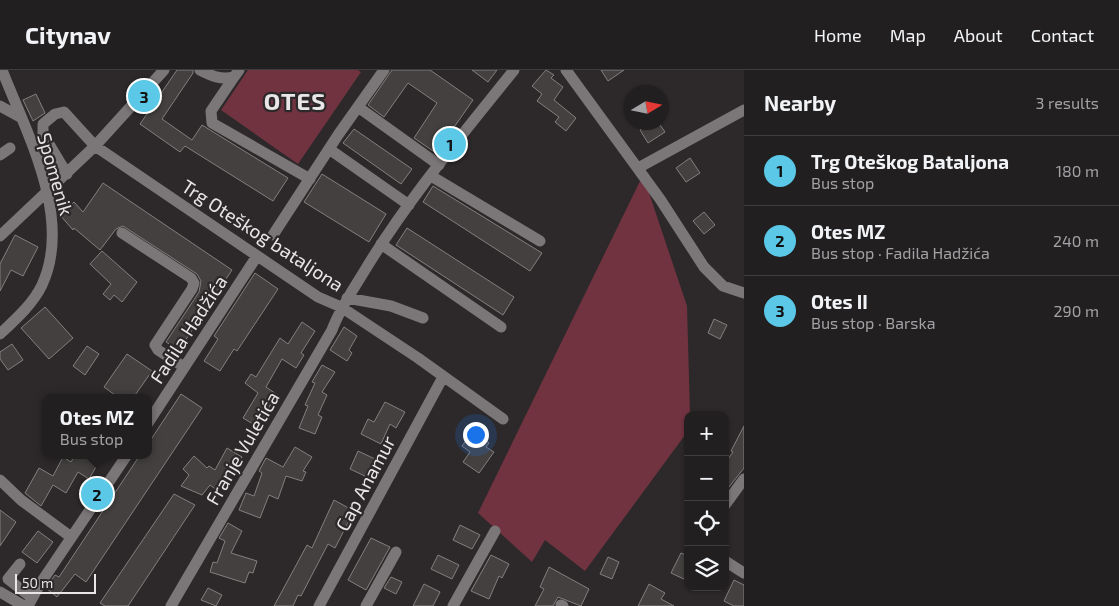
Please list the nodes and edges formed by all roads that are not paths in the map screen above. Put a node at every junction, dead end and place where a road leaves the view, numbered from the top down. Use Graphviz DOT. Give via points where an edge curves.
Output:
graph roads {
  1 [pos="2,70"];
  2 [pos="164,70"];
  3 [pos="200,70"];
  4 [pos="384,70"];
  5 [pos="514,70"];
  6 [pos="566,70"];
  7 [pos="236,74"];
  8 [pos="0,106"];
  9 [pos="358,107"];
  10 [pos="744,110"];
  11 [pos="20,116"];
  12 [pos="95,146"];
  13 [pos="10,148"];
  14 [pos="329,149"];
  15 [pos="0,155"];
  16 [pos="439,165"];
  17 [pos="638,168"];
  18 [pos="67,174"];
  19 [pos="431,176"];
  20 [pos="310,178"];
  21 [pos="47,193"];
  22 [pos="410,205"];
  23 [pos="122,233"];
  24 [pos="0,236"];
  25 [pos="273,236"];
  26 [pos="540,241"];
  27 [pos="381,244"];
  28 [pos="257,256"];
  29 [pos="744,293"];
  30 [pos="344,303"];
  31 [pos="424,318"];
  32 [pos="501,327"];
  33 [pos="0,334"];
  34 [pos="184,367"];
  35 [pos="443,377"];
  36 [pos="152,416"];
  37 [pos="503,419"];
  38 [pos="124,459"];
  39 [pos="744,479"];
  40 [pos="0,480"];
  41 [pos="728,501"];
  42 [pos="495,531"];
  43 [pos="71,537"];
  44 [pos="396,552"];
  45 [pos="20,564"];
  46 [pos="729,564"];
  47 [pos="744,573"];
  48 [pos="0,592"];
  49 [pos="28,603"];
  50 [pos="171,606"];
  51 [pos="319,606"];
  52 [pos="366,606"];
  53 [pos="453,606"];
  1 -- 11 [label="street, Spomenik"];
  2 -- 12 [label="street"];
  3 -- 7 [label="street" via="217,79"];
  4 -- 9 [label="street, Trg Oteškog bataljona"];
  5 -- 16 [label="street, Trg Oteškog bataljona"];
  6 -- 17 [label="street"];
  7 -- 20 [label="street" via="211,111 212,123"];
  8 -- 11 [label="street"];
  9 -- 14 [label="street, Trg Oteškog bataljona"];
  9 -- 16 [label="street"];
  10 -- 17 [label="street"];
  11 -- 21 [label="street, Spomenik"];
  12 -- 18 [label="street"];
  12 -- 18 [label="street, Trg Oteškog bataljona" via="64,112 55,114 43,124 43,134"];
  12 -- 28 [label="street, Trg Oteškog bataljona"];
  13 -- 15 [label="street"];
  14 -- 20 [label="street, Trg Oteškog bataljona"];
  14 -- 22 [label="street"];
  16 -- 19 [label="street, Trg Oteškog bataljona"];
  17 -- 29 [label="street" via="708,272 723,286"];
  18 -- 21 [label="street"];
  19 -- 22 [label="street, Trg Oteškog bataljona"];
  19 -- 26 [label="street"];
  20 -- 25 [label="street, Trg Oteškog bataljona"];
  21 -- 24 [label="street"];
  21 -- 33 [label="street, Spomenik" via="53,230 49,267 33,300"];
  22 -- 27 [label="street, Trg Oteškog bataljona"];
  23 -- 34 [label="street" via="194,282 155,345"];
  27 -- 30 [label="street, Trg Oteškog bataljona"];
  27 -- 32 [label="street"];
  28 -- 30 [label="street, Trg Oteškog bataljona" via="318,297"];
  28 -- 34 [label="street, Fadila Hadžića"];
  30 -- 31 [label="street" via="391,306"];
  30 -- 35 [label="street"];
  30 -- 50 [label="street, Franje Vuletića" via="332,330"];
  34 -- 36 [label="street, Fadila Hadžića"];
  35 -- 37 [label="street"];
  35 -- 51 [label="street, Cap Anamur"];
  38 -- 43 [label="street"];
  39 -- 41 [label="street"];
  40 -- 43 [label="street"];
  42 -- 53 [label="street"];
  43 -- 49 [label="street"];
  44 -- 52 [label="street"];
  45 -- 49 [label="street" via="8,579"];
  46 -- 47 [label="street"];
  48 -- 49 [label="street"];
}
